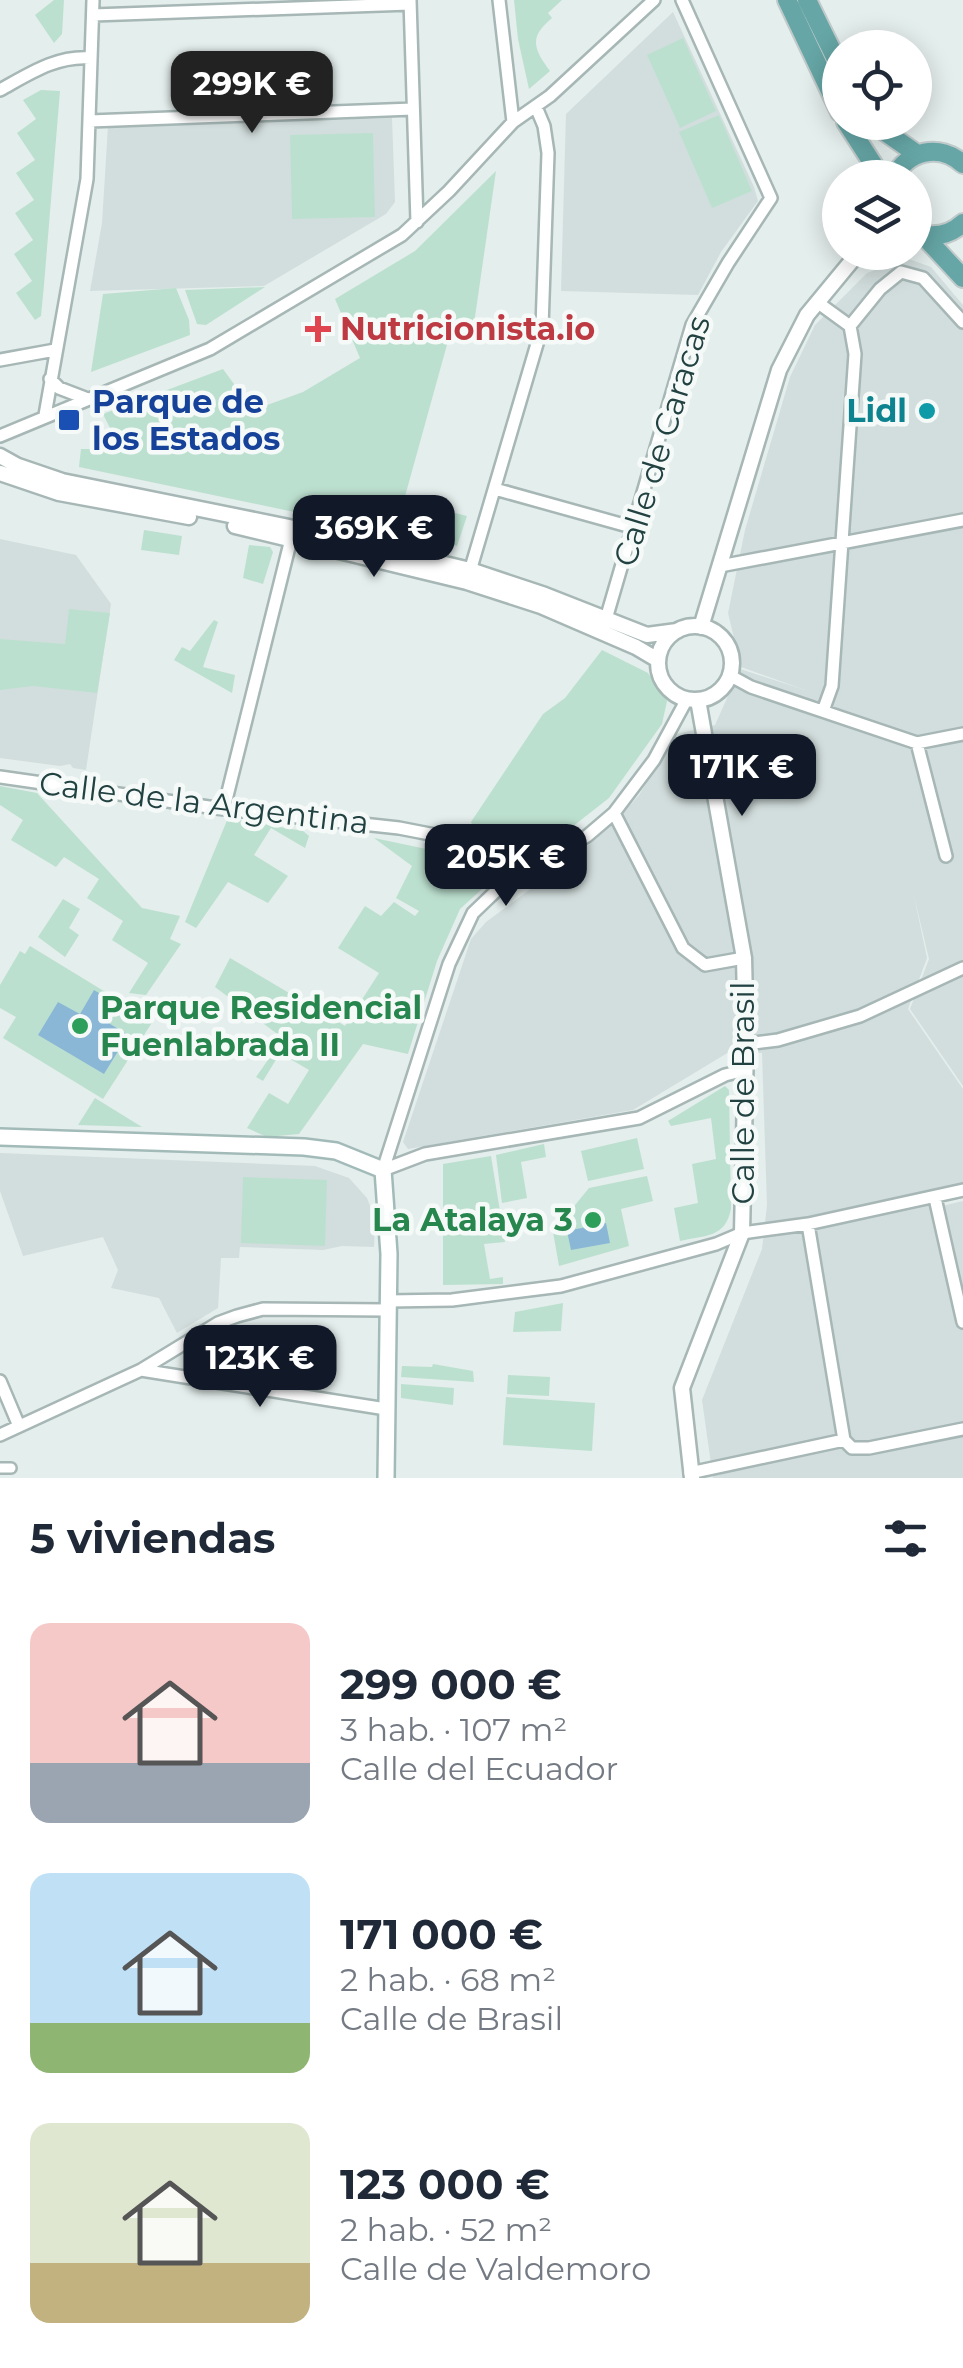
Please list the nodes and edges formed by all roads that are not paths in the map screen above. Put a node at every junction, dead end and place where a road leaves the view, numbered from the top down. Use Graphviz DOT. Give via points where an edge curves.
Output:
graph roads {
  1 [pos="93,0"];
  2 [pos="499,0"];
  3 [pos="654,0"];
  4 [pos="682,0"];
  5 [pos="787,0"];
  6 [pos="807,0"];
  7 [pos="410,2"];
  8 [pos="93,15"];
  9 [pos="822,30"];
  10 [pos="91,58"];
  11 [pos="822,74"];
  12 [pos="0,90"];
  13 [pos="536,107"];
  14 [pos="414,109"];
  15 [pos="90,121"];
  16 [pos="514,122"];
  17 [pos="898,140"];
  18 [pos="918,154"];
  19 [pos="906,160"];
  20 [pos="963,164"];
  21 [pos="418,222"];
  22 [pos="963,223"];
  23 [pos="932,234"];
  24 [pos="932,247"];
  25 [pos="844,270"];
  26 [pos="963,278"];
  27 [pos="817,302"];
  28 [pos="963,322"];
  29 [pos="850,326"];
  30 [pos="54,350"];
  31 [pos="0,360"];
  32 [pos="50,379"];
  33 [pos="87,398"];
  34 [pos="45,415"];
  35 [pos="0,436"];
  36 [pos="0,456"];
  37 [pos="0,474"];
  38 [pos="496,489"];
  39 [pos="963,520"];
  40 [pos="635,528"];
  41 [pos="293,533"];
  42 [pos="844,541"];
  43 [pos="720,566"];
  44 [pos="469,576"];
  45 [pos="606,619"];
  46 [pos="701,627"];
  47 [pos="677,630"];
  48 [pos="658,660"];
  49 [pos="729,676"];
  50 [pos="693,699"];
  51 [pos="824,711"];
  52 [pos="963,734"];
  53 [pos="917,743"];
  54 [pos="0,777"];
  55 [pos="224,808"];
  56 [pos="614,813"];
  57 [pos="466,841"];
  58 [pos="946,856"];
  59 [pos="744,958"];
  60 [pos="963,968"];
  61 [pos="746,1044"];
  62 [pos="745,1070"];
  63 [pos="0,1137"];
  64 [pos="383,1170"];
  65 [pos="963,1190"];
  66 [pos="935,1198"];
  67 [pos="808,1224"];
  68 [pos="742,1233"];
  69 [pos="388,1306"];
  70 [pos="963,1322"];
  71 [pos="141,1370"];
  72 [pos="0,1380"];
  73 [pos="386,1409"];
  74 [pos="19,1426"];
  75 [pos="963,1429"];
  76 [pos="0,1435"];
  77 [pos="844,1440"];
  78 [pos="691,1475"];
  79 [pos="386,1478"];
  1 -- 8 [label="street"];
  2 -- 16 [label="street"];
  3 -- 13 [label="street"];
  4 -- 40 [label="street, Calle de Caracas" via="771,198 692,325"];
  5 -- 11 [label="main road"];
  6 -- 9 [label="main road"];
  7 -- 8 [label="street"];
  7 -- 14 [label="street"];
  8 -- 10 [label="street"];
  10 -- 12 [label="street" via="58,61"];
  10 -- 15 [label="street"];
  13 -- 16 [label="street"];
  13 -- 38 [label="street" via="548,153 542,327"];
  14 -- 15 [label="street"];
  14 -- 21 [label="street"];
  15 -- 30 [label="street" via="80,230"];
  16 -- 21 [label="street"];
  17 -- 18 [label="main road"];
  18 -- 19 [label="main road"];
  18 -- 20 [label="main road" via="945,152"];
  21 -- 33 [label="street" via="210,348"];
  22 -- 23 [label="main road" via="947,234"];
  24 -- 26 [label="main road"];
  25 -- 27 [label="street"];
  27 -- 29 [label="street"];
  27 -- 43 [label="street" via="780,370"];
  28 -- 29 [label="street" via="923,278 901,272"];
  29 -- 42 [label="street" via="855,354"];
  30 -- 31 [label="street"];
  30 -- 32 [label="street"];
  32 -- 33 [label="street"];
  32 -- 34 [label="street"];
  33 -- 34 [label="street"];
  34 -- 35 [label="street"];
  36 -- 41 [label="street" via="62,481"];
  37 -- 41 [label="street" via="60,492"];
  38 -- 40 [label="street"];
  38 -- 44 [label="street"];
  39 -- 42 [label="street"];
  40 -- 45 [label="street, Calle de Caracas"];
  41 -- 44 [label="street"];
  41 -- 55 [label="street"];
  42 -- 43 [label="street"];
  42 -- 51 [label="street" via="832,686"];
  43 -- 46 [label="street"];
  44 -- 45 [label="street"];
  44 -- 48 [label="street"];
  45 -- 47 [label="street" via="647,635"];
  46 -- 47 [label="street"];
  46 -- 49 [label="street" via="726,644"];
  47 -- 48 [label="street"];
  48 -- 50 [label="street" via="662,681 677,696"];
  49 -- 50 [label="street" via="717,692"];
  49 -- 51 [label="street"];
  50 -- 56 [label="street"];
  50 -- 59 [label="street, Calle de Brasil"];
  51 -- 53 [label="street"];
  52 -- 53 [label="street"];
  53 -- 58 [label="street"];
  54 -- 55 [label="street, Calle de la Argentina"];
  55 -- 57 [label="street, Calle de la Argentina"];
  56 -- 59 [label="street" via="683,948 705,965"];
  56 -- 64 [label="street" via="473,913 454,949"];
  59 -- 61 [label="street, Calle de Brasil"];
  60 -- 61 [label="street" via="860,1016"];
  61 -- 62 [label="street, Calle de Brasil"];
  62 -- 64 [label="street" via="639,1118 426,1154"];
  62 -- 68 [label="street, Calle de Brasil"];
  63 -- 64 [label="main road" via="304,1147 336,1151"];
  64 -- 69 [label="main road"];
  65 -- 66 [label="street"];
  66 -- 67 [label="street"];
  66 -- 70 [label="street"];
  67 -- 68 [label="street"];
  67 -- 77 [label="street"];
  68 -- 69 [label="street" via="561,1286"];
  68 -- 78 [label="street, Calle de Brasil" via="682,1388"];
  69 -- 71 [label="street" via="262,1310 218,1323"];
  69 -- 73 [label="main road"];
  71 -- 73 [label="street"];
  71 -- 74 [label="street"];
  72 -- 74 [label="street"];
  73 -- 79 [label="main road"];
  74 -- 76 [label="street"];
  75 -- 77 [label="street" via="869,1448 852,1448"];
  77 -- 78 [label="street"];
}
